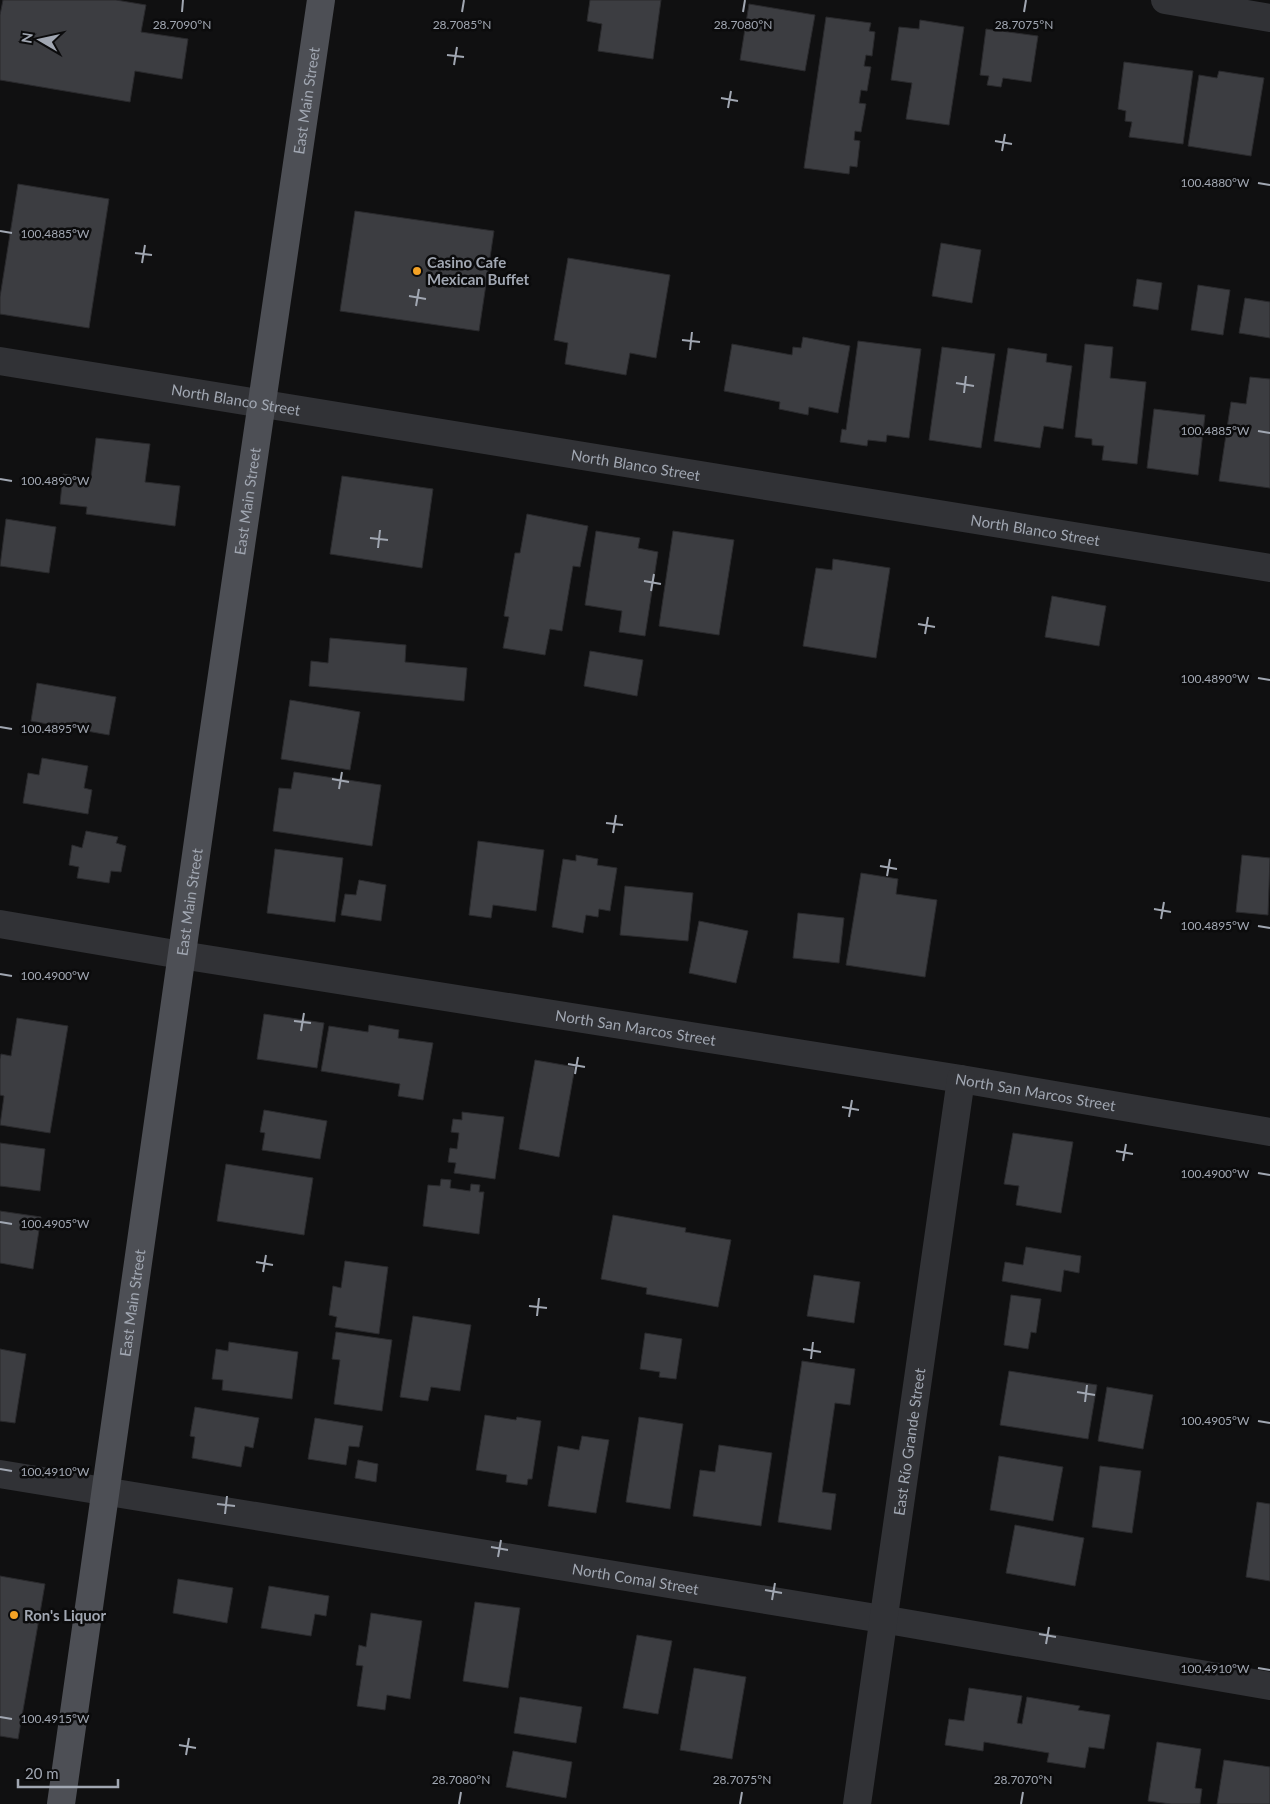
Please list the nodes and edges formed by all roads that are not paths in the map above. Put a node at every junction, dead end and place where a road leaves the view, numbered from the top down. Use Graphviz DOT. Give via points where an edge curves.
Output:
graph roads {
  1 [pos="321,0"];
  2 [pos="1165,0"];
  3 [pos="1270,18"];
  4 [pos="0,361"];
  5 [pos="260,403"];
  6 [pos="1270,568"];
  7 [pos="0,924"];
  8 [pos="181,955"];
  9 [pos="961,1079"];
  10 [pos="1270,1132"];
  11 [pos="0,1474"];
  12 [pos="106,1492"];
  13 [pos="882,1619"];
  14 [pos="1270,1686"];
  15 [pos="61,1804"];
  16 [pos="857,1804"];
  1 -- 5 [label="main road, East Main Street"];
  2 -- 3 [label="street"];
  4 -- 5 [label="street, North Blanco Street"];
  5 -- 6 [label="street, North Blanco Street"];
  5 -- 8 [label="main road, East Main Street"];
  7 -- 8 [label="street, North San Marcos Street"];
  8 -- 9 [label="street, North San Marcos Street"];
  8 -- 12 [label="main road, East Main Street"];
  9 -- 10 [label="street, North San Marcos Street"];
  9 -- 13 [label="street, East Río Grande Street"];
  11 -- 12 [label="street, North Comal Street"];
  12 -- 13 [label="street, North Comal Street"];
  12 -- 15 [label="main road, East Main Street"];
  13 -- 14 [label="street, North Comal Street"];
  13 -- 16 [label="street, East Río Grande Street"];
}
